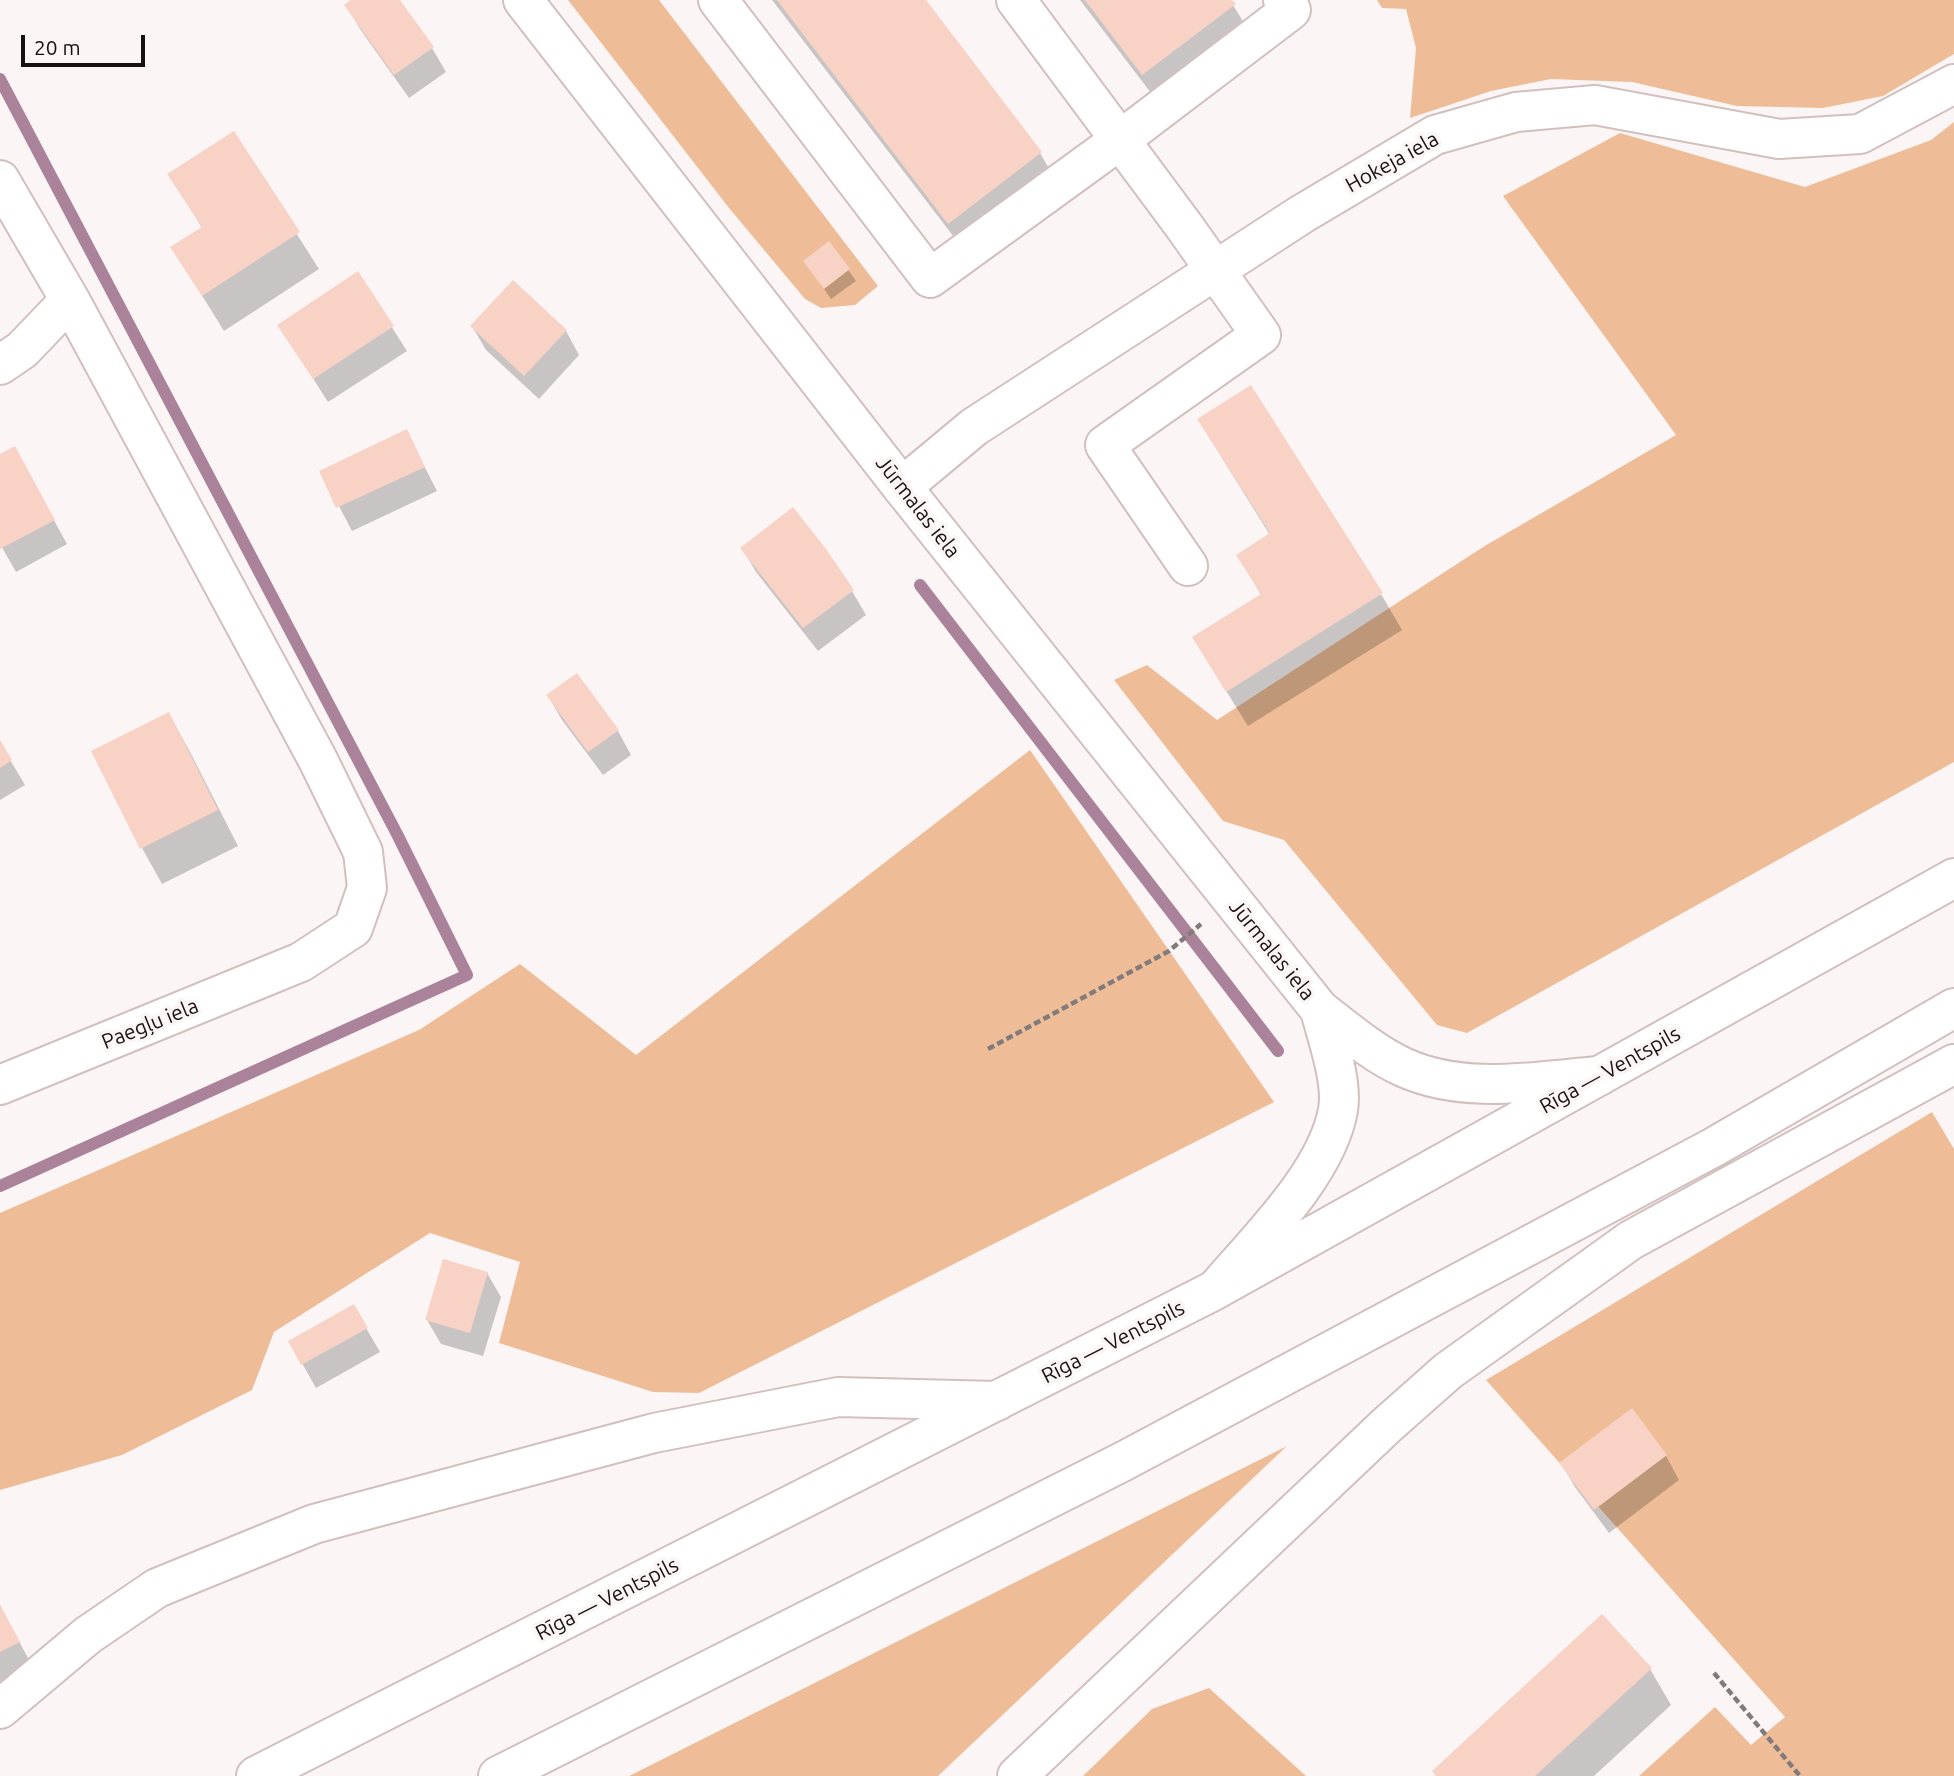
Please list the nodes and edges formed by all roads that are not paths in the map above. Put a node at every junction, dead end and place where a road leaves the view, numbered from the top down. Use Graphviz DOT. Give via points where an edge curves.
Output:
graph roads {
  1 [pos="523,0"];
  2 [pos="718,0"];
  3 [pos="1016,0"];
  4 [pos="1283,0"];
  5 [pos="1954,83"];
  6 [pos="1120,140"];
  7 [pos="0,180"];
  8 [pos="1215,269"];
  9 [pos="70,300"];
  10 [pos="0,365"];
  11 [pos="902,487"];
  12 [pos="1188,566"];
  13 [pos="1954,878"];
  14 [pos="1954,1009"];
  15 [pos="1320,1010"];
  16 [pos="1954,1065"];
  17 [pos="1599,1076"];
  18 [pos="0,1085"];
  19 [pos="1215,1290"];
  20 [pos="997,1401"];
  21 [pos="0,1709"];
  22 [pos="256,1776"];
  23 [pos="498,1776"];
  24 [pos="1017,1776"];
  1 -- 11 [label="main road, Jūrmalas iela"];
  2 -- 6 [label="main road" via="930,278"];
  3 -- 6 [label="main road"];
  4 -- 6 [label="main road" via="1291,10"];
  5 -- 8 [label="main road, Hokeja iela" via="1860,134 1779,139 1595,104 1517,112 1435,135"];
  6 -- 8 [label="main road"];
  7 -- 9 [label="main road, Paegļu iela"];
  8 -- 11 [label="main road, Hokeja iela" via="974,426"];
  8 -- 12 [label="main road" via="1261,335 1105,445"];
  9 -- 10 [label="main road" via="22,350"];
  9 -- 18 [label="main road, Paegļu iela" via="318,760 363,852 367,888 353,928 301,962"];
  11 -- 15 [label="main road, Jūrmalas iela"];
  13 -- 17 [label="main road, Rīga — Ventspils"];
  14 -- 23 [label="main road" via="1714,1147 1122,1462"];
  15 -- 17 [label="main road" via="1403,1067 1453,1081 1500,1084"];
  15 -- 19 [label="main road" via="1337,1083 1338,1109 1322,1155 1294,1196"];
  16 -- 24 [label="main road" via="1631,1240 1448,1371"];
  17 -- 19 [label="main road, Rīga — Ventspils"];
  19 -- 20 [label="main road, Rīga — Ventspils"];
  20 -- 21 [label="main road" via="838,1397 654,1433 314,1524 157,1588 88,1635"];
  20 -- 22 [label="main road, Rīga — Ventspils"];
}
